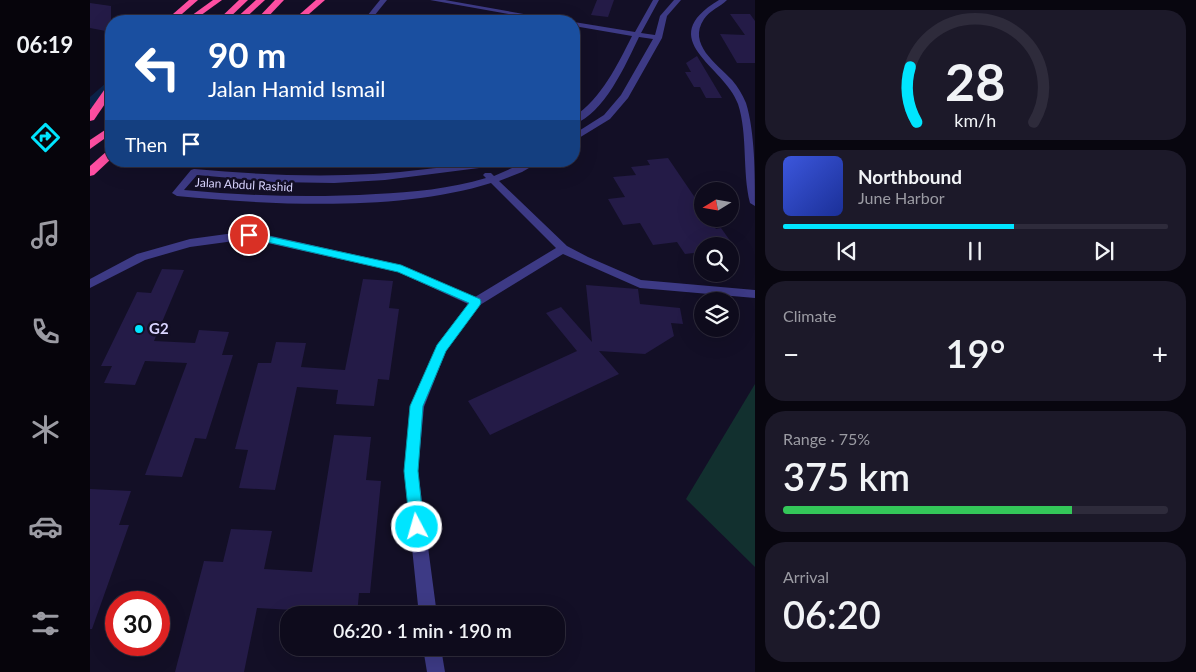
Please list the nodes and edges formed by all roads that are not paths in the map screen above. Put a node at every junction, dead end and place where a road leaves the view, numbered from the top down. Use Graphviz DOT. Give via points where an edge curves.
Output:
graph roads {
  1 [pos="194,0"];
  2 [pos="218,0"];
  3 [pos="228,0"];
  4 [pos="244,0"];
  5 [pos="261,0"];
  6 [pos="281,0"];
  7 [pos="308,0"];
  8 [pos="321,0"];
  9 [pos="384,0"];
  10 [pos="433,0"];
  11 [pos="656,0"];
  12 [pos="678,0"];
  13 [pos="724,0"];
  14 [pos="176,15"];
  15 [pos="197,15"];
  16 [pos="208,15"];
  17 [pos="228,15"];
  18 [pos="244,15"];
  19 [pos="266,15"];
  20 [pos="294,15"];
  21 [pos="303,15"];
  22 [pos="371,15"];
  23 [pos="523,15"];
  24 [pos="580,25"];
  25 [pos="637,34"];
  26 [pos="658,38"];
  27 [pos="105,97"];
  28 [pos="580,117"];
  29 [pos="90,118"];
  30 [pos="105,134"];
  31 [pos="580,134"];
  32 [pos="90,146"];
  33 [pos="105,158"];
  34 [pos="459,167"];
  35 [pos="486,167"];
  36 [pos="522,167"];
  37 [pos="90,172"];
  38 [pos="492,180"];
  39 [pos="755,203"];
  40 [pos="563,250"];
  41 [pos="90,284"];
  42 [pos="755,294"];
  43 [pos="476,302"];
  44 [pos="427,606"];
  45 [pos="433,656"];
  46 [pos="436,672"];
  1 -- 14 [label="highway"];
  2 -- 15 [label="highway"];
  3 -- 16 [label="highway"];
  4 -- 17 [label="highway"];
  5 -- 18 [label="highway"];
  6 -- 19 [label="highway"];
  7 -- 20 [label="highway"];
  8 -- 21 [label="highway"];
  9 -- 22 [label="street"];
  10 -- 23 [label="street"];
  11 -- 25 [label="street"];
  12 -- 26 [label="street" via="664,16"];
  13 -- 39 [label="street" via="705,11 696,32 700,55 736,91 746,117 748,164"];
  24 -- 25 [label="street"];
  25 -- 26 [label="street"];
  25 -- 28 [label="street" via="607,90"];
  26 -- 31 [label="street" via="625,96 607,117"];
  27 -- 29 [label="highway"];
  30 -- 32 [label="highway"];
  33 -- 37 [label="highway"];
  34 -- 38 [label="street, Jalan Abdul Rashid" via="353,179 274,179 194,172 177,192 255,200 342,200 436,193"];
  35 -- 38 [label="street"];
  36 -- 38 [label="street, Jalan Abdul Rashid"];
  38 -- 40 [label="street"];
  40 -- 42 [label="street" via="640,284"];
  40 -- 43 [label="street"];
  41 -- 43 [label="street" via="141,256 190,243 249,235 401,269"];
  43 -- 44 [label="street" via="441,349 417,406 411,471"];
  45 -- 46 [label="street"];
}
